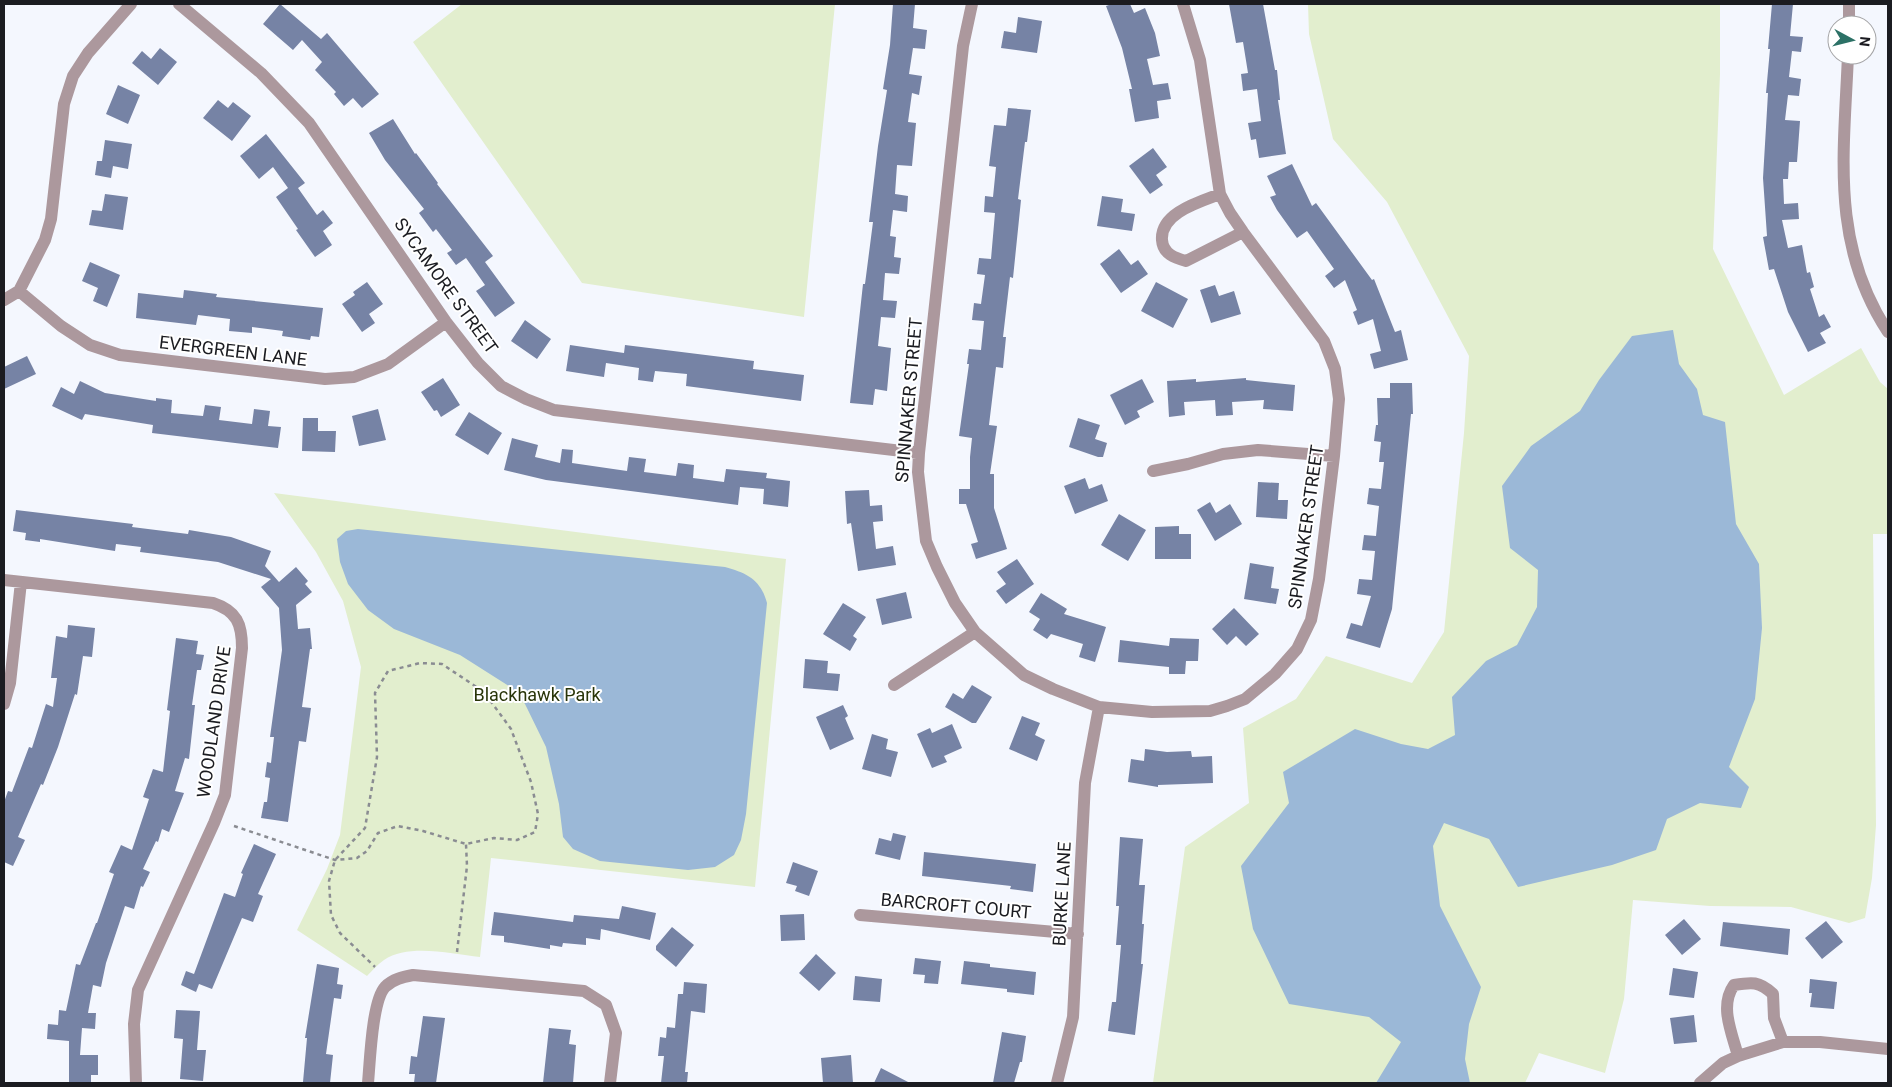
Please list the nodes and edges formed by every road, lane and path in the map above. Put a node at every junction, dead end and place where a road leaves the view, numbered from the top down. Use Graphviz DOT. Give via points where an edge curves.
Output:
graph roads {
  1 [pos="130,4"];
  2 [pos="179,4"];
  3 [pos="972,4"];
  4 [pos="1183,4"];
  5 [pos="1847,65"];
  6 [pos="1220,194"];
  7 [pos="1243,232"];
  8 [pos="19,290"];
  9 [pos="4,300"];
  10 [pos="446,322"];
  11 [pos="1888,332"];
  12 [pos="919,453"];
  13 [pos="1334,456"];
  14 [pos="1153,471"];
  15 [pos="4,580"];
  16 [pos="21,582"];
  17 [pos="976,632"];
  18 [pos="894,685"];
  19 [pos="4,704"];
  20 [pos="1099,707"];
  21 [pos="234,826"];
  22 [pos="466,844"];
  23 [pos="335,860"];
  24 [pos="860,915"];
  25 [pos="1078,934"];
  26 [pos="458,952"];
  27 [pos="375,967"];
  28 [pos="1783,1042"];
  29 [pos="1888,1050"];
  30 [pos="1738,1056"];
  31 [pos="136,1083"];
  32 [pos="368,1083"];
  33 [pos="610,1083"];
  34 [pos="1057,1083"];
  35 [pos="1700,1083"];
  1 -- 8 [label="street" via="88,53 73,76 64,104 51,219 45,240"];
  2 -- 10 [label="street, SYCAMORE STREET" via="261,72 309,123"];
  3 -- 12 [label="street, SPINNAKER STREET" via="963,46"];
  4 -- 6 [label="street, SPINNAKER STREET" via="1200,60"];
  5 -- 11 [label="street" via="1842,166 1844,208 1862,284"];
  6 -- 7 [label="street, SPINNAKER STREET"];
  6 -- 7 [label="street" via="1194,204 1167,221 1161,230 1162,244 1170,256 1186,261"];
  7 -- 13 [label="street, SPINNAKER STREET" via="1324,341 1335,369 1339,400"];
  8 -- 9 [label="street"];
  8 -- 10 [label="street, EVERGREEN LANE" via="61,326 90,345 120,355 325,379 354,378 388,364"];
  10 -- 12 [label="street, SYCAMORE STREET" via="501,386 554,410"];
  12 -- 17 [label="street, SPINNAKER STREET" via="918,472 926,540 955,603"];
  13 -- 14 [label="street" via="1258,450 1223,454"];
  13 -- 20 [label="street, SPINNAKER STREET" via="1320,579 1311,620 1297,649 1275,674 1245,699 1210,711 1152,712"];
  15 -- 16 [label="street, WOODLAND DRIVE"];
  16 -- 19 [label="street" via="10,683"];
  16 -- 31 [label="street, WOODLAND DRIVE" via="213,603 232,613 242,632 224,796 138,990 134,1024"];
  17 -- 18 [label="street"];
  17 -- 20 [label="street, SPINNAKER STREET" via="1024,675"];
  20 -- 25 [label="street, BURKE LANE" via="1085,783"];
  21 -- 23 [label="path"];
  22 -- 23 [label="path" via="398,826 378,833 367,851 357,858"];
  22 -- 23 [label="path" via="494,838 517,840 536,832 538,814 531,782 512,729 484,692 442,664 420,663 388,671 375,693 377,757 365,828"];
  22 -- 26 [label="path" via="467,866"];
  23 -- 27 [label="path" via="330,881 331,915 340,933"];
  24 -- 25 [label="street, BARCROFT COURT"];
  25 -- 34 [label="street, BURKE LANE" via="1073,1017"];
  28 -- 29 [label="street" via="1820,1042"];
  28 -- 30 [label="street"];
  28 -- 30 [label="street" via="1774,1018 1773,994 1764,985 1734,985 1728,994 1727,1021"];
  30 -- 35 [label="street"];
  32 -- 33 [label="street" via="377,1003 384,988 394,979 413,975 584,991 606,1005 616,1032"];
}
